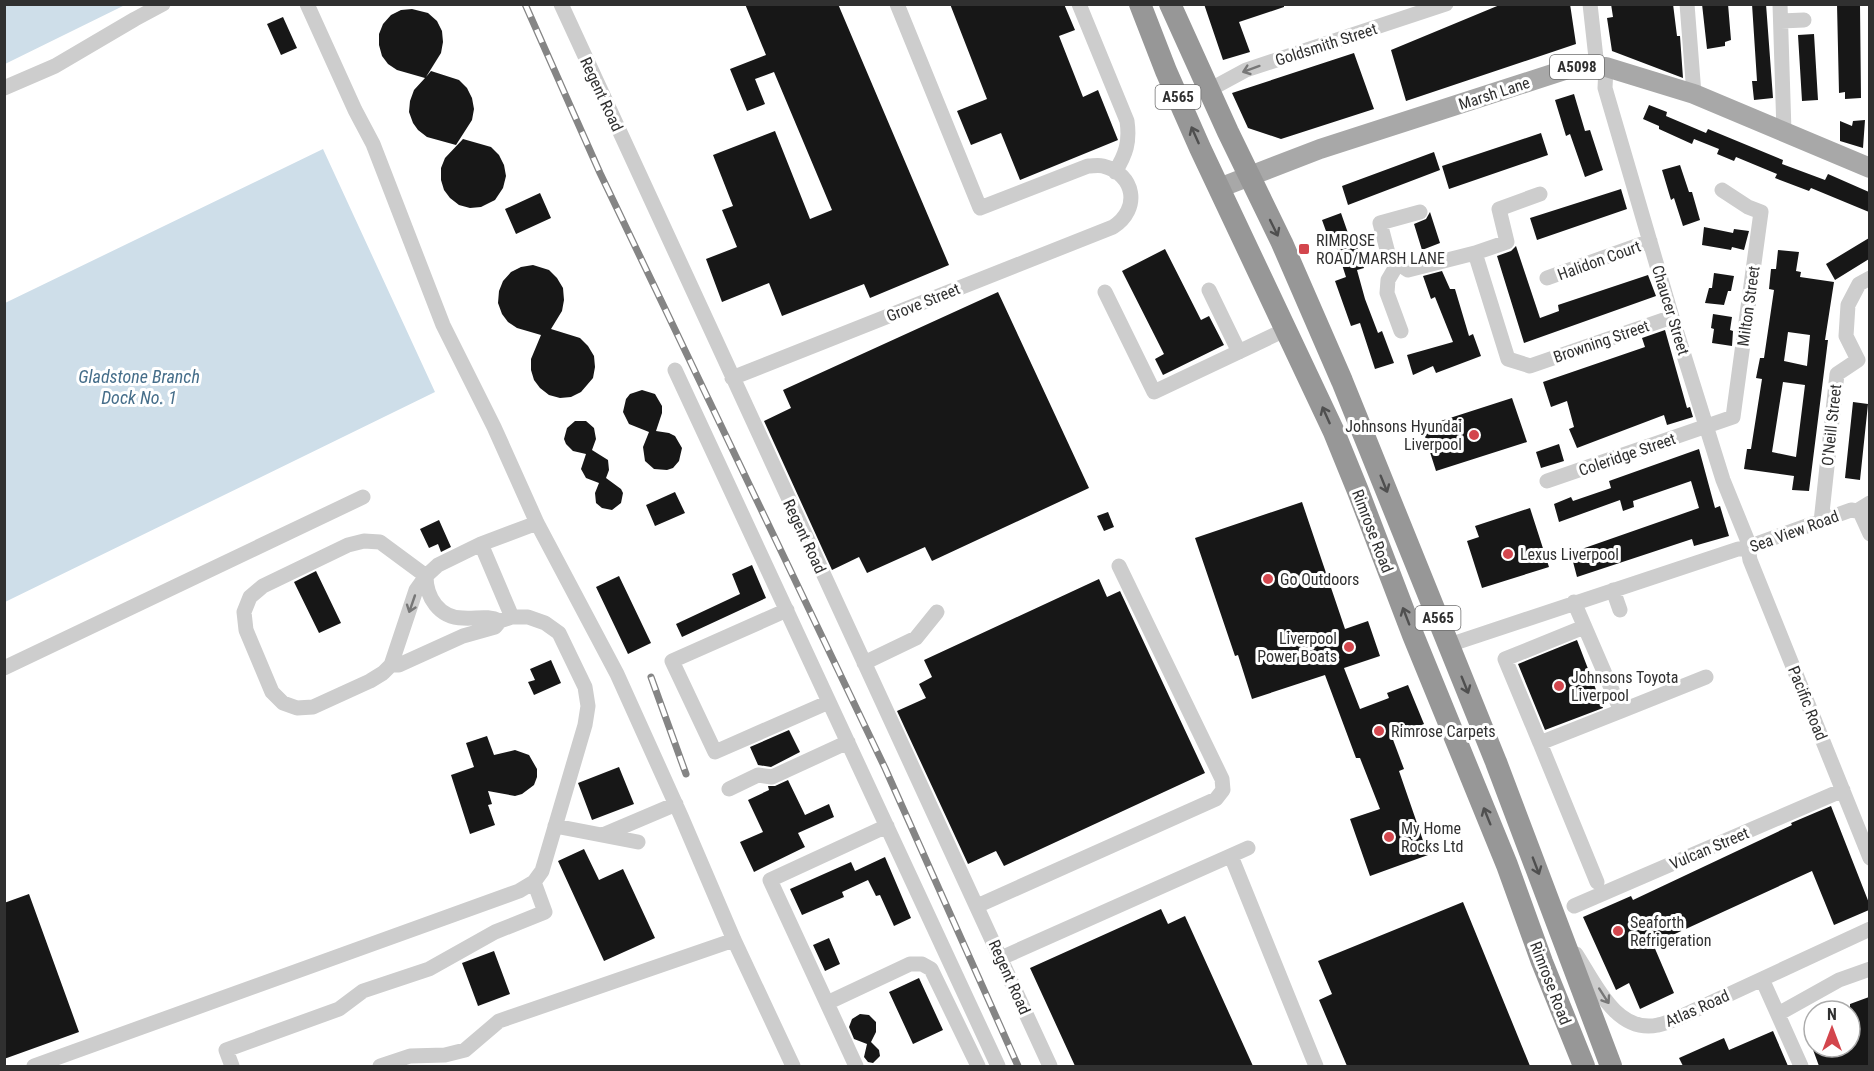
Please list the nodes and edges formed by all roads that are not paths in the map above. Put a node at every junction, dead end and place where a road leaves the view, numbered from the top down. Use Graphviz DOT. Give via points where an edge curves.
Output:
graph roads {
  1 [pos="163,4"];
  2 [pos="307,4"];
  3 [pos="561,4"];
  4 [pos="897,4"];
  5 [pos="1079,4"];
  6 [pos="1140,4"];
  7 [pos="1170,4"];
  8 [pos="1446,4"];
  9 [pos="1590,4"];
  10 [pos="1687,4"];
  11 [pos="1780,4"];
  12 [pos="1804,20"];
  13 [pos="1781,21"];
  14 [pos="1601,67"];
  15 [pos="4,88"];
  16 [pos="1209,90"];
  17 [pos="1694,94"];
  18 [pos="1785,132"];
  19 [pos="1869,168"];
  20 [pos="1115,172"];
  21 [pos="1249,175"];
  22 [pos="1219,188"];
  23 [pos="1722,190"];
  24 [pos="1540,194"];
  25 [pos="1420,212"];
  26 [pos="1650,241"];
  27 [pos="1475,253"];
  28 [pos="1398,263"];
  29 [pos="1547,278"];
  30 [pos="1869,278"];
  31 [pos="1209,290"];
  32 [pos="1106,292"];
  33 [pos="1672,317"];
  34 [pos="1287,329"];
  35 [pos="1401,331"];
  36 [pos="1239,352"];
  37 [pos="1864,362"];
  38 [pos="675,370"];
  39 [pos="732,378"];
  40 [pos="1707,427"];
  41 [pos="1547,481"];
  42 [pos="363,497"];
  43 [pos="1863,507"];
  44 [pos="1821,522"];
  45 [pos="537,523"];
  46 [pos="1869,534"];
  47 [pos="481,544"];
  48 [pos="1751,549"];
  49 [pos="1119,566"];
  50 [pos="426,576"];
  51 [pos="1613,590"];
  52 [pos="1579,601"];
  53 [pos="786,610"];
  54 [pos="1620,610"];
  55 [pos="937,612"];
  56 [pos="506,619"];
  57 [pos="1584,627"];
  58 [pos="1449,645"];
  59 [pos="864,663"];
  60 [pos="391,665"];
  61 [pos="4,668"];
  62 [pos="1706,677"];
  63 [pos="829,702"];
  64 [pos="1621,711"];
  65 [pos="848,742"];
  66 [pos="1540,743"];
  67 [pos="729,789"];
  68 [pos="1843,790"];
  69 [pos="676,804"];
  70 [pos="555,826"];
  71 [pos="887,826"];
  72 [pos="603,835"];
  73 [pos="638,842"];
  74 [pos="1248,848"];
  75 [pos="1231,856"];
  76 [pos="1869,858"];
  77 [pos="534,882"];
  78 [pos="1597,882"];
  79 [pos="977,906"];
  80 [pos="1574,906"];
  81 [pos="1560,929"];
  82 [pos="1869,929"];
  83 [pos="734,940"];
  84 [pos="1001,958"];
  85 [pos="1869,969"];
  86 [pos="1762,979"];
  87 [pos="826,1002"];
  88 [pos="1778,1014"];
  89 [pos="34,1066"];
  90 [pos="232,1066"];
  91 [pos="380,1066"];
  92 [pos="793,1066"];
  93 [pos="856,1066"];
  94 [pos="978,1066"];
  95 [pos="998,1066"];
  96 [pos="1050,1066"];
  97 [pos="1316,1066"];
  98 [pos="1584,1066"];
  99 [pos="1611,1066"];
  100 [pos="1801,1066"];
  1 -- 15 [label="street" via="55,66"];
  2 -- 45 [label="street" via="373,144 443,325"];
  3 -- 39 [label="street, Regent Road"];
  4 -- 20 [label="street" via="980,208 1088,166 1102,166"];
  5 -- 20 [label="street" via="1127,121 1126,153"];
  22 -- 6 [label="highway, Rimrose Road / A565, one-way"];
  7 -- 16 [label="highway, Rimrose Road / A565"];
  8 -- 16 [label="street, Goldsmith Street, one-way" via="1246,70"];
  9 -- 14 [label="street, Chaucer Street"];
  10 -- 17 [label="street"];
  11 -- 13 [label="street"];
  12 -- 13 [label="street"];
  13 -- 18 [label="street"];
  14 -- 17 [label="main road, Marsh Lane / A5098"];
  14 -- 21 [label="main road, Marsh Lane / A5098" via="1574,67 1551,74"];
  14 -- 26 [label="street, Chaucer Street"];
  16 -- 21 [label="highway, Rimrose Road / A565"];
  17 -- 18 [label="main road, Marsh Lane / A5098"];
  18 -- 19 [label="main road, Marsh Lane / A5098"];
  20 -- 39 [label="street, Grove Street" via="1127,183 1132,197 1130,211 1113,227"];
  21 -- 22 [label="main road, Marsh Lane / A5098"];
  21 -- 58 [label="highway, Rimrose Road / A565, one-way" via="1342,381"];
  22 -- 34 [label="highway, Rimrose Road / A565"];
  23 -- 40 [label="street, Milton Street" via="1761,212 1733,417"];
  24 -- 27 [label="street" via="1499,208 1507,242"];
  25 -- 28 [label="street" via="1380,223 1389,257"];
  26 -- 29 [label="street, Halidon Court"];
  26 -- 33 [label="street, Chaucer Street"];
  27 -- 28 [label="street" via="1408,270"];
  27 -- 33 [label="street, Browning Street" via="1508,359 1530,366"];
  28 -- 35 [label="street" via="1388,280 1387,293"];
  30 -- 37 [label="street, O'Neill Street" via="1859,284 1848,306 1846,336"];
  31 -- 36 [label="street"];
  32 -- 36 [label="street" via="1154,392"];
  33 -- 40 [label="street, Chaucer Street"];
  34 -- 36 [label="street"];
  98 -- 34 [label="highway, Rimrose Road / A565, one-way" via="1358,491"];
  37 -- 44 [label="street, O'Neill Street" via="1837,374"];
  38 -- 53 [label="street"];
  39 -- 59 [label="street, Regent Road"];
  40 -- 41 [label="street, Coleridge Street"];
  40 -- 48 [label="street, Chaucer Street"];
  42 -- 61 [label="street"];
  43 -- 44 [label="street, Sea View Road"];
  43 -- 46 [label="street" via="1860,512"];
  44 -- 48 [label="street, Sea View Road" via="1758,543"];
  45 -- 47 [label="street"];
  45 -- 69 [label="street" via="617,674"];
  47 -- 50 [label="street" via="438,565"];
  47 -- 56 [label="street"];
  48 -- 51 [label="street, Sea View Road" via="1738,549"];
  48 -- 68 [label="street, Pacific Road" via="1750,560"];
  49 -- 79 [label="street" via="1222,779 1223,790 1216,798"];
  50 -- 56 [label="street" via="426,590 445,614"];
  50 -- 60 [label="street, one-way" via="416,590"];
  50 -- 60 [label="street" via="380,542 364,541 263,586 250,597 244,612 246,630 272,692 283,703 297,708 313,706 370,681"];
  51 -- 52 [label="street, Sea View Road"];
  51 -- 54 [label="street"];
  52 -- 57 [label="street"];
  52 -- 58 [label="street, Sea View Road"];
  53 -- 63 [label="street"];
  53 -- 63 [label="street" via="672,661 715,752"];
  55 -- 59 [label="street" via="916,638"];
  56 -- 60 [label="street" via="399,666"];
  56 -- 70 [label="street" via="528,616 559,633 585,687 585,725"];
  57 -- 64 [label="street"];
  57 -- 66 [label="street" via="1505,659"];
  58 -- 81 [label="highway, Rimrose Road / A565, one-way"];
  59 -- 79 [label="street, Regent Road"];
  62 -- 64 [label="street"];
  63 -- 65 [label="street"];
  64 -- 66 [label="street"];
  65 -- 67 [label="street" via="772,777 758,775"];
  65 -- 71 [label="street"];
  66 -- 78 [label="street"];
  68 -- 76 [label="street, Pacific Road"];
  68 -- 80 [label="street, Vulcan Street"];
  69 -- 72 [label="street"];
  69 -- 83 [label="street"];
  70 -- 72 [label="street"];
  70 -- 77 [label="street" via="542,871"];
  71 -- 87 [label="street" via="770,880"];
  71 -- 95 [label="street"];
  72 -- 73 [label="street"];
  74 -- 75 [label="street"];
  75 -- 84 [label="street"];
  75 -- 97 [label="street"];
  77 -- 89 [label="street" via="519,891"];
  77 -- 90 [label="street" via="545,912 495,932 429,969 363,991 339,1009 226,1050"];
  79 -- 84 [label="street, Regent Road"];
  81 -- 86 [label="street, Atlas Road, one-way" via="1614,1011 1632,1024 1657,1026"];
  81 -- 99 [label="highway, Rimrose Road / A565"];
  82 -- 86 [label="street, Atlas Road"];
  83 -- 91 [label="street" via="499,1021 465,1050 410,1056"];
  83 -- 92 [label="street"];
  84 -- 96 [label="street, Regent Road"];
  85 -- 88 [label="street"];
  86 -- 88 [label="street"];
  87 -- 93 [label="street"];
  87 -- 94 [label="street" via="910,964 922,964 931,969"];
  88 -- 100 [label="street"];
}
